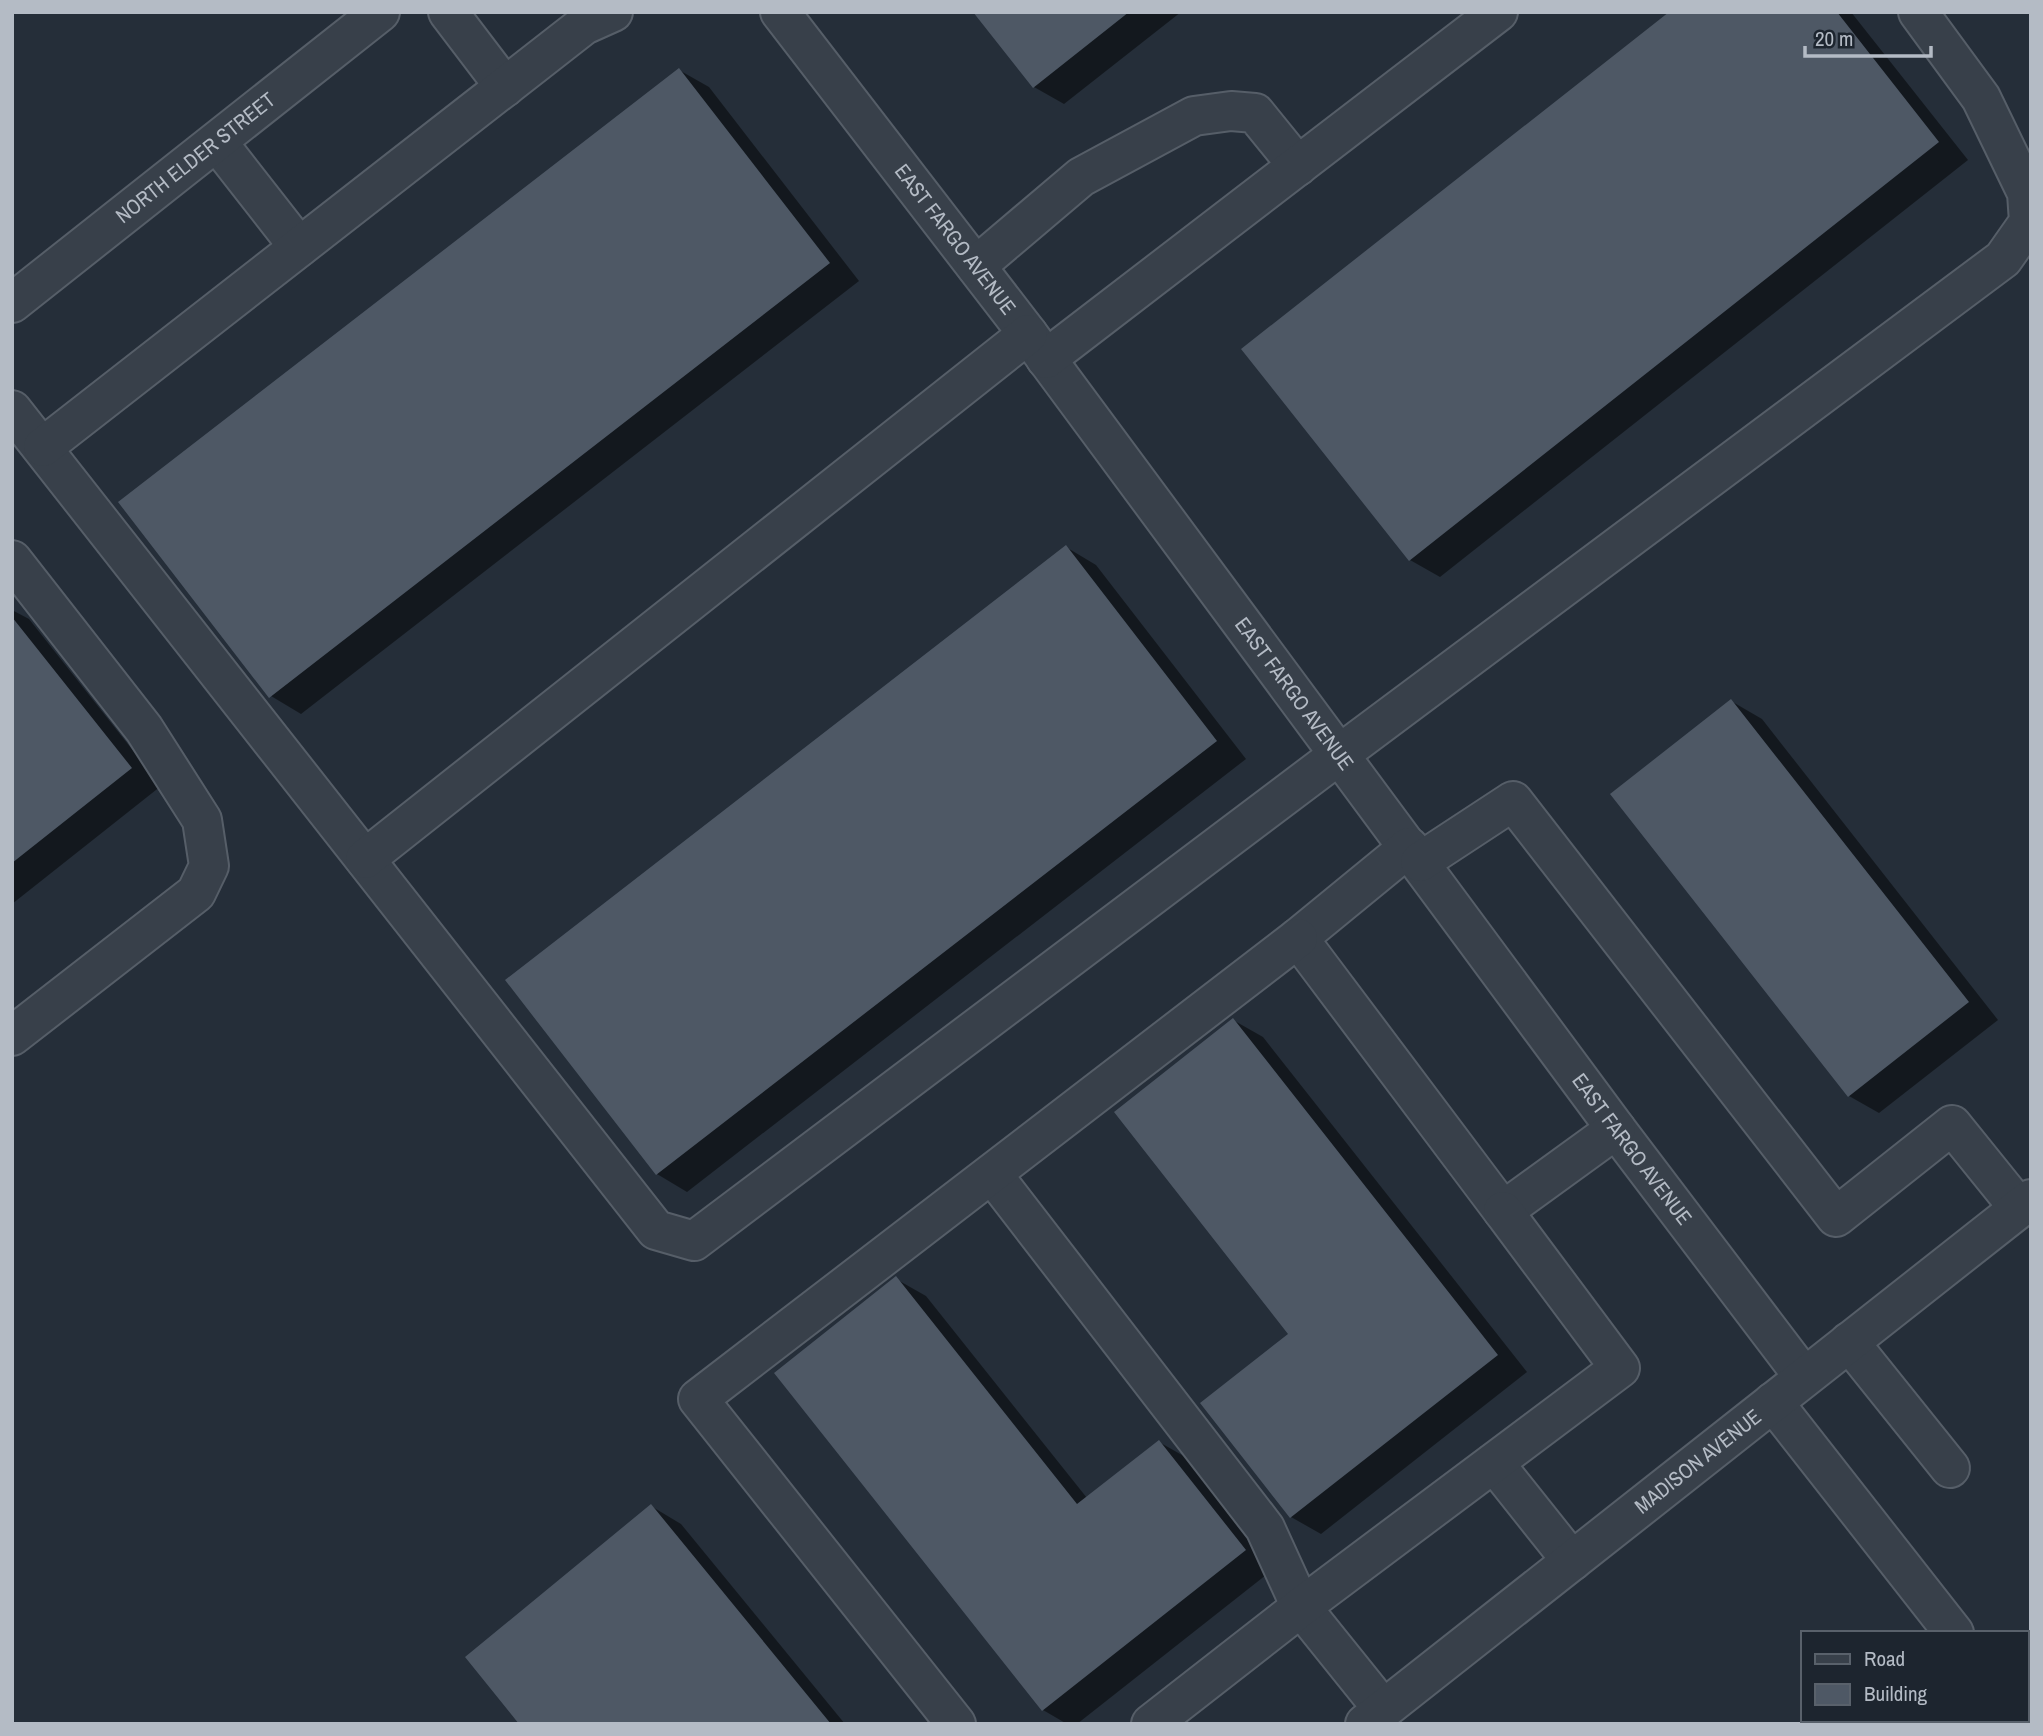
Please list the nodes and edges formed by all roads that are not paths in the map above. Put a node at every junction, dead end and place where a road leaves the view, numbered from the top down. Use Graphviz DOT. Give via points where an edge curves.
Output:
graph roads {
  1 [pos="380,12"];
  2 [pos="448,12"];
  3 [pos="613,12"];
  4 [pos="780,12"];
  5 [pos="1498,12"];
  6 [pos="1918,12"];
  7 [pos="505,87"];
  8 [pos="216,142"];
  9 [pos="1298,166"];
  10 [pos="299,247"];
  11 [pos="976,266"];
  12 [pos="12,303"];
  13 [pos="1037,347"];
  14 [pos="12,410"];
  15 [pos="43,447"];
  16 [pos="12,560"];
  17 [pos="1340,754"];
  18 [pos="1414,855"];
  19 [pos="365,859"];
  20 [pos="1298,938"];
  21 [pos="12,1036"];
  22 [pos="1616,1129"];
  23 [pos="992,1174"];
  24 [pos="2025,1204"];
  25 [pos="1503,1211"];
  26 [pos="1849,1342"];
  27 [pos="1804,1377"];
  28 [pos="1773,1402"];
  29 [pos="1494,1463"];
  30 [pos="1950,1468"];
  31 [pos="1572,1560"];
  32 [pos="1301,1607"];
  33 [pos="1952,1631"];
  34 [pos="1374,1716"];
  35 [pos="956,1724"];
  36 [pos="1151,1724"];
  1 -- 8 [label="street, NORTH ELDER STREET"];
  2 -- 7 [label="street"];
  3 -- 7 [label="street" via="584,25"];
  4 -- 11 [label="street, EAST FARGO AVENUE"];
  5 -- 9 [label="street"];
  6 -- 17 [label="street" via="1981,98 2027,193 2029,222 2003,260"];
  7 -- 10 [label="street"];
  8 -- 10 [label="street"];
  8 -- 12 [label="street, NORTH ELDER STREET"];
  9 -- 11 [label="street" via="1255,113 1194,116 1081,177"];
  9 -- 13 [label="street"];
  10 -- 15 [label="street"];
  11 -- 13 [label="street, EAST FARGO AVENUE"];
  13 -- 17 [label="street, EAST FARGO AVENUE"];
  13 -- 19 [label="street"];
  14 -- 15 [label="street"];
  15 -- 19 [label="street"];
  16 -- 21 [label="street" via="152,741 202,821 209,866 196,892"];
  17 -- 18 [label="street, EAST FARGO AVENUE"];
  17 -- 19 [label="street" via="694,1241 656,1230"];
  18 -- 20 [label="street"];
  18 -- 22 [label="street, EAST FARGO AVENUE"];
  18 -- 24 [label="street" via="1513,801 1836,1217 1952,1125"];
  20 -- 23 [label="street"];
  20 -- 25 [label="street"];
  22 -- 25 [label="street"];
  22 -- 27 [label="street, EAST FARGO AVENUE"];
  23 -- 32 [label="street" via="1265,1528"];
  23 -- 35 [label="street" via="698,1399"];
  24 -- 26 [label="street, MADISON AVENUE"];
  25 -- 29 [label="street" via="1620,1368"];
  26 -- 27 [label="street, MADISON AVENUE"];
  26 -- 30 [label="street"];
  27 -- 28 [label="street, MADISON AVENUE"];
  28 -- 31 [label="street, MADISON AVENUE"];
  28 -- 33 [label="street"];
  29 -- 31 [label="street"];
  29 -- 32 [label="street"];
  31 -- 34 [label="street, MADISON AVENUE"];
  32 -- 34 [label="street"];
  32 -- 36 [label="street"];
}
